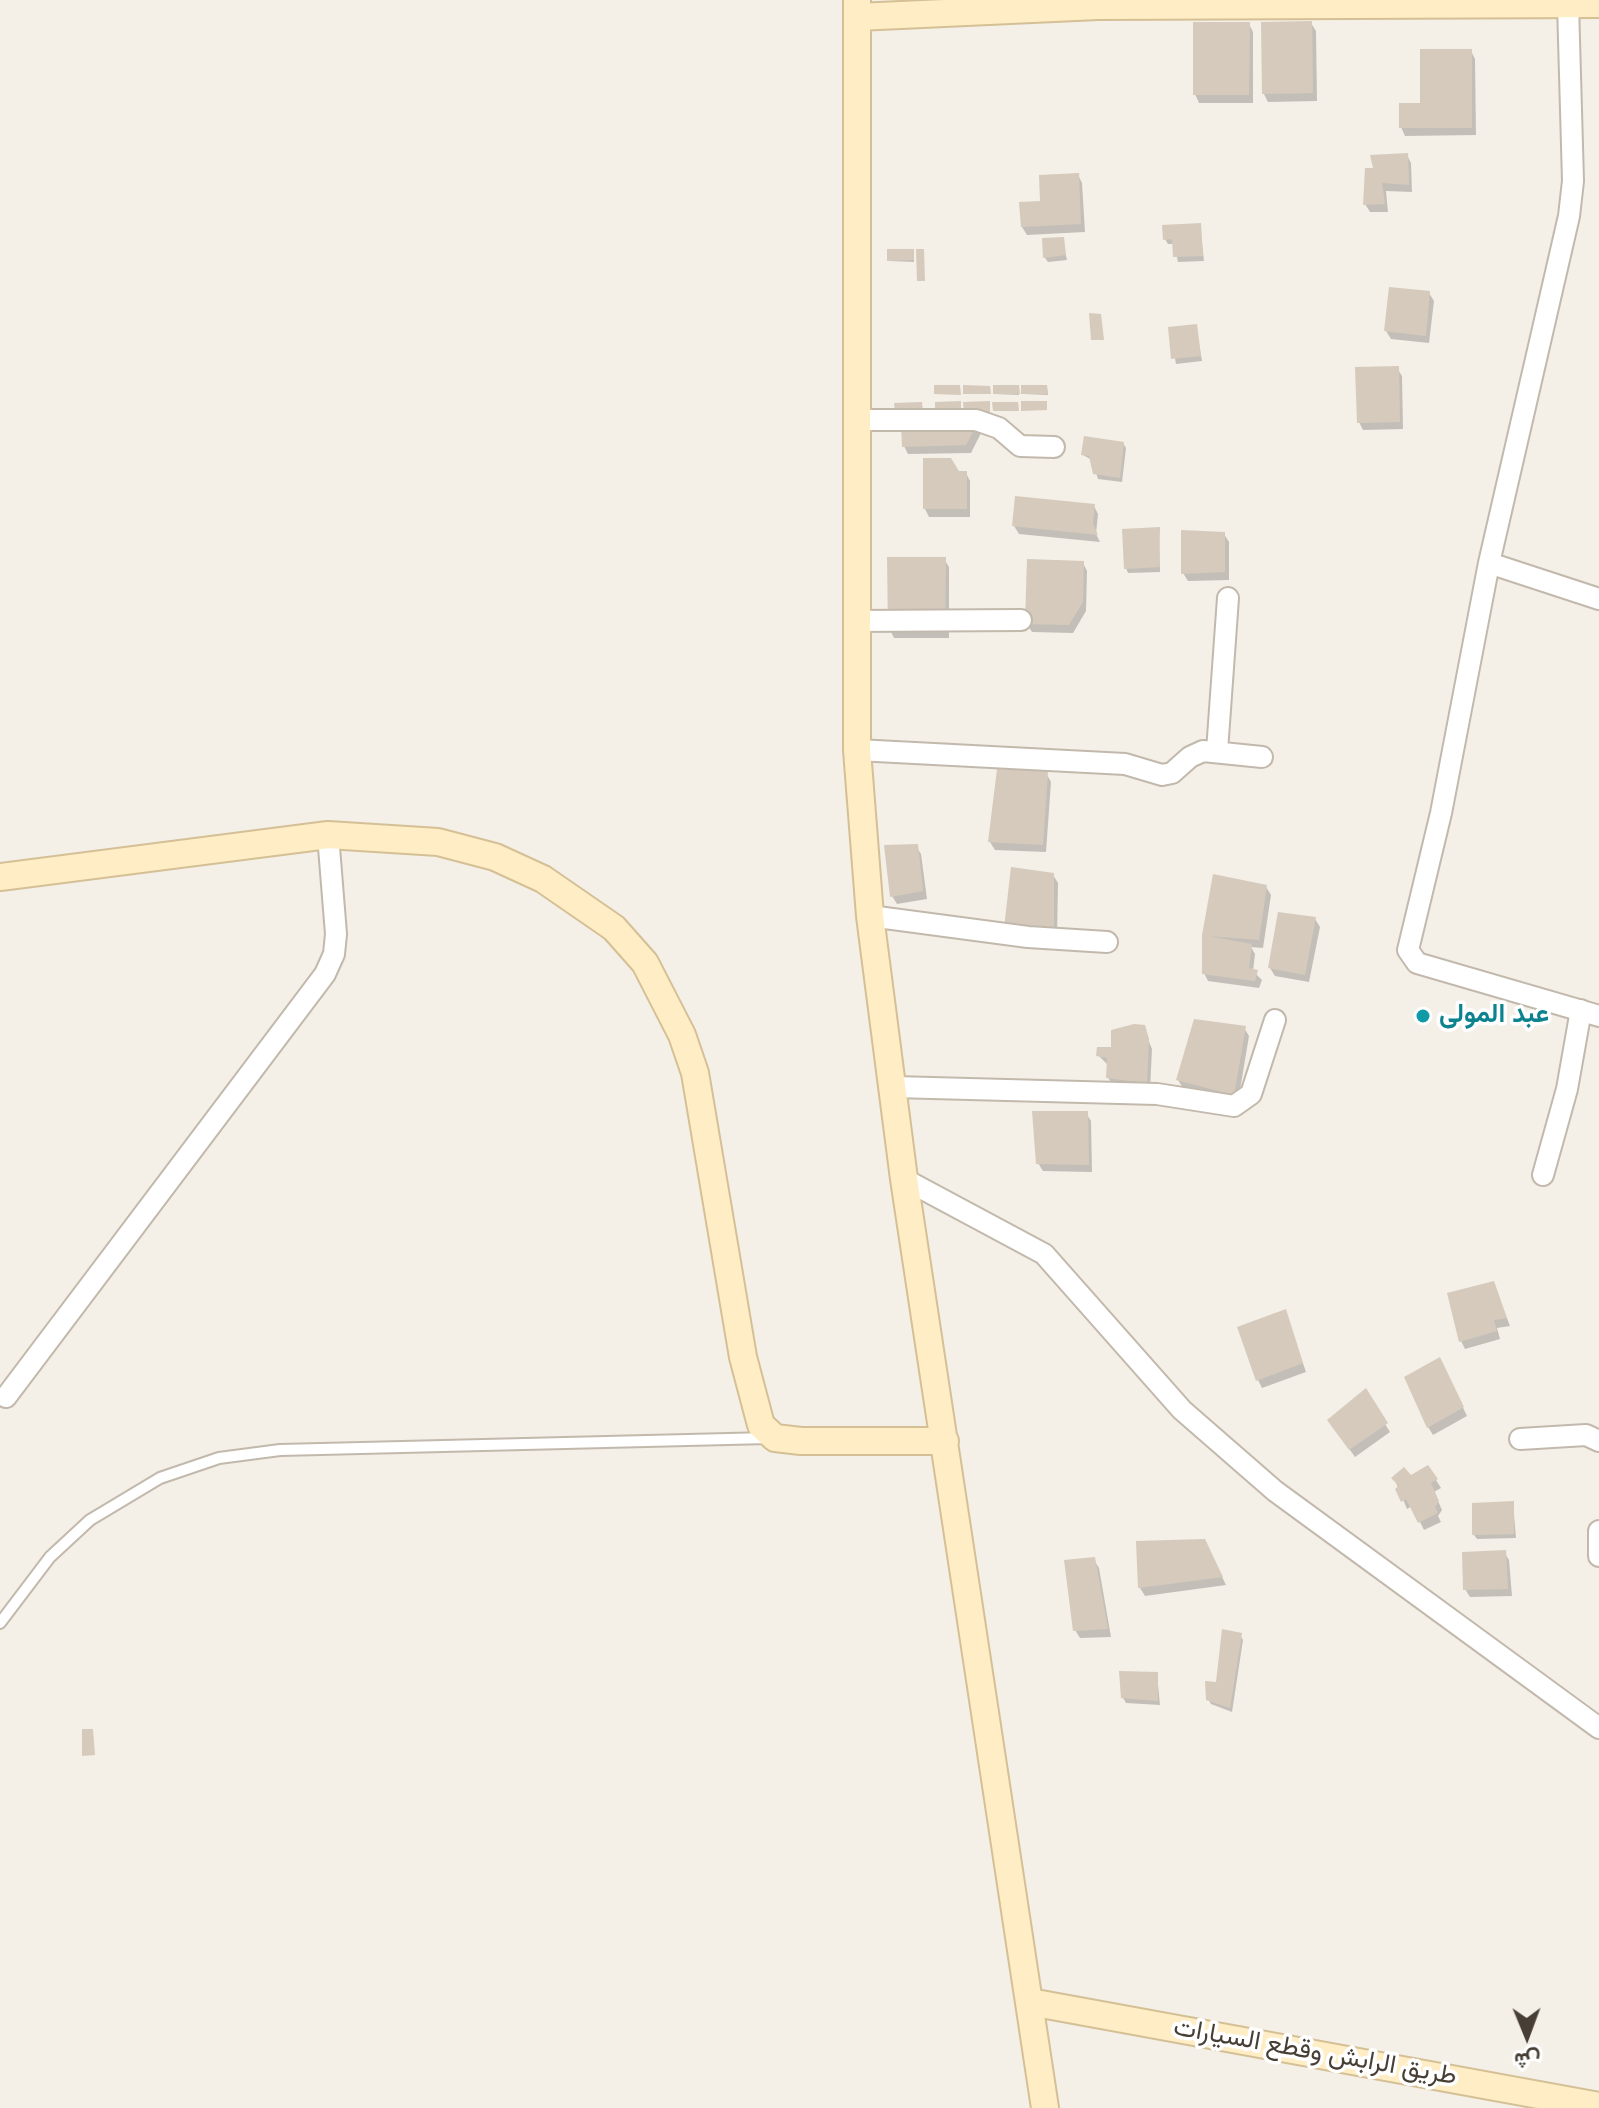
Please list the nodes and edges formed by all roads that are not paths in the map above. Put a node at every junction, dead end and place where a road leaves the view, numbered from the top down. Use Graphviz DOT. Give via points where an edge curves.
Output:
graph roads {
  1 [pos="1568,4"];
  2 [pos="1599,4"];
  3 [pos="857,8"];
  4 [pos="856,420"];
  5 [pos="1054,447"];
  6 [pos="1489,563"];
  7 [pos="1228,598"];
  8 [pos="1599,599"];
  9 [pos="1021,620"];
  10 [pos="856,621"];
  11 [pos="857,750"];
  12 [pos="1217,751"];
  13 [pos="1262,757"];
  14 [pos="328,835"];
  15 [pos="0,877"];
  16 [pos="870,916"];
  17 [pos="1107,942"];
  18 [pos="1590,1013"];
  19 [pos="1275,1020"];
  20 [pos="894,1087"];
  21 [pos="1543,1175"];
  22 [pos="904,1179"];
  23 [pos="6,1397"];
  24 [pos="774,1438"];
  25 [pos="1520,1439"];
  26 [pos="945,1441"];
  27 [pos="1599,1441"];
  28 [pos="1599,1531"];
  29 [pos="1599,1556"];
  30 [pos="0,1623"];
  31 [pos="1599,1728"];
  32 [pos="1030,2002"];
  33 [pos="1599,2106"];
  34 [pos="1045,2108"];
  1 -- 2 [label="main road"];
  1 -- 3 [label="main road"];
  1 -- 6 [label="street" via="1573,181 1569,216"];
  3 -- 4 [label="main road"];
  4 -- 5 [label="street" via="976,420 999,428 1020,446"];
  4 -- 10 [label="main road"];
  6 -- 8 [label="street"];
  6 -- 18 [label="street" via="1441,813 1408,950 1417,963"];
  7 -- 12 [label="street"];
  9 -- 10 [label="street"];
  10 -- 11 [label="main road"];
  11 -- 12 [label="street" via="1125,764 1162,775 1196,753"];
  11 -- 16 [label="main road"];
  12 -- 13 [label="street"];
  14 -- 15 [label="main road"];
  14 -- 23 [label="street" via="336,934 325,974"];
  14 -- 24 [label="main road" via="438,842 495,857 543,879 614,928 645,963 695,1073 743,1357 761,1425"];
  16 -- 17 [label="street"];
  16 -- 20 [label="main road"];
  18 -- 21 [label="street"];
  19 -- 20 [label="street" via="1251,1094 1234,1106 1157,1094"];
  20 -- 22 [label="main road"];
  22 -- 26 [label="main road"];
  22 -- 31 [label="street" via="1044,1254 1182,1410 1275,1491"];
  24 -- 26 [label="main road"];
  24 -- 30 [label="lane" via="280,1450 219,1458 160,1478 90,1520 50,1557"];
  25 -- 27 [label="street" via="1586,1435"];
  26 -- 32 [label="main road"];
  28 -- 29 [label="street"];
  32 -- 33 [label="main road, طريق الرابش وقطع السيارات"];
  32 -- 34 [label="main road"];
}
